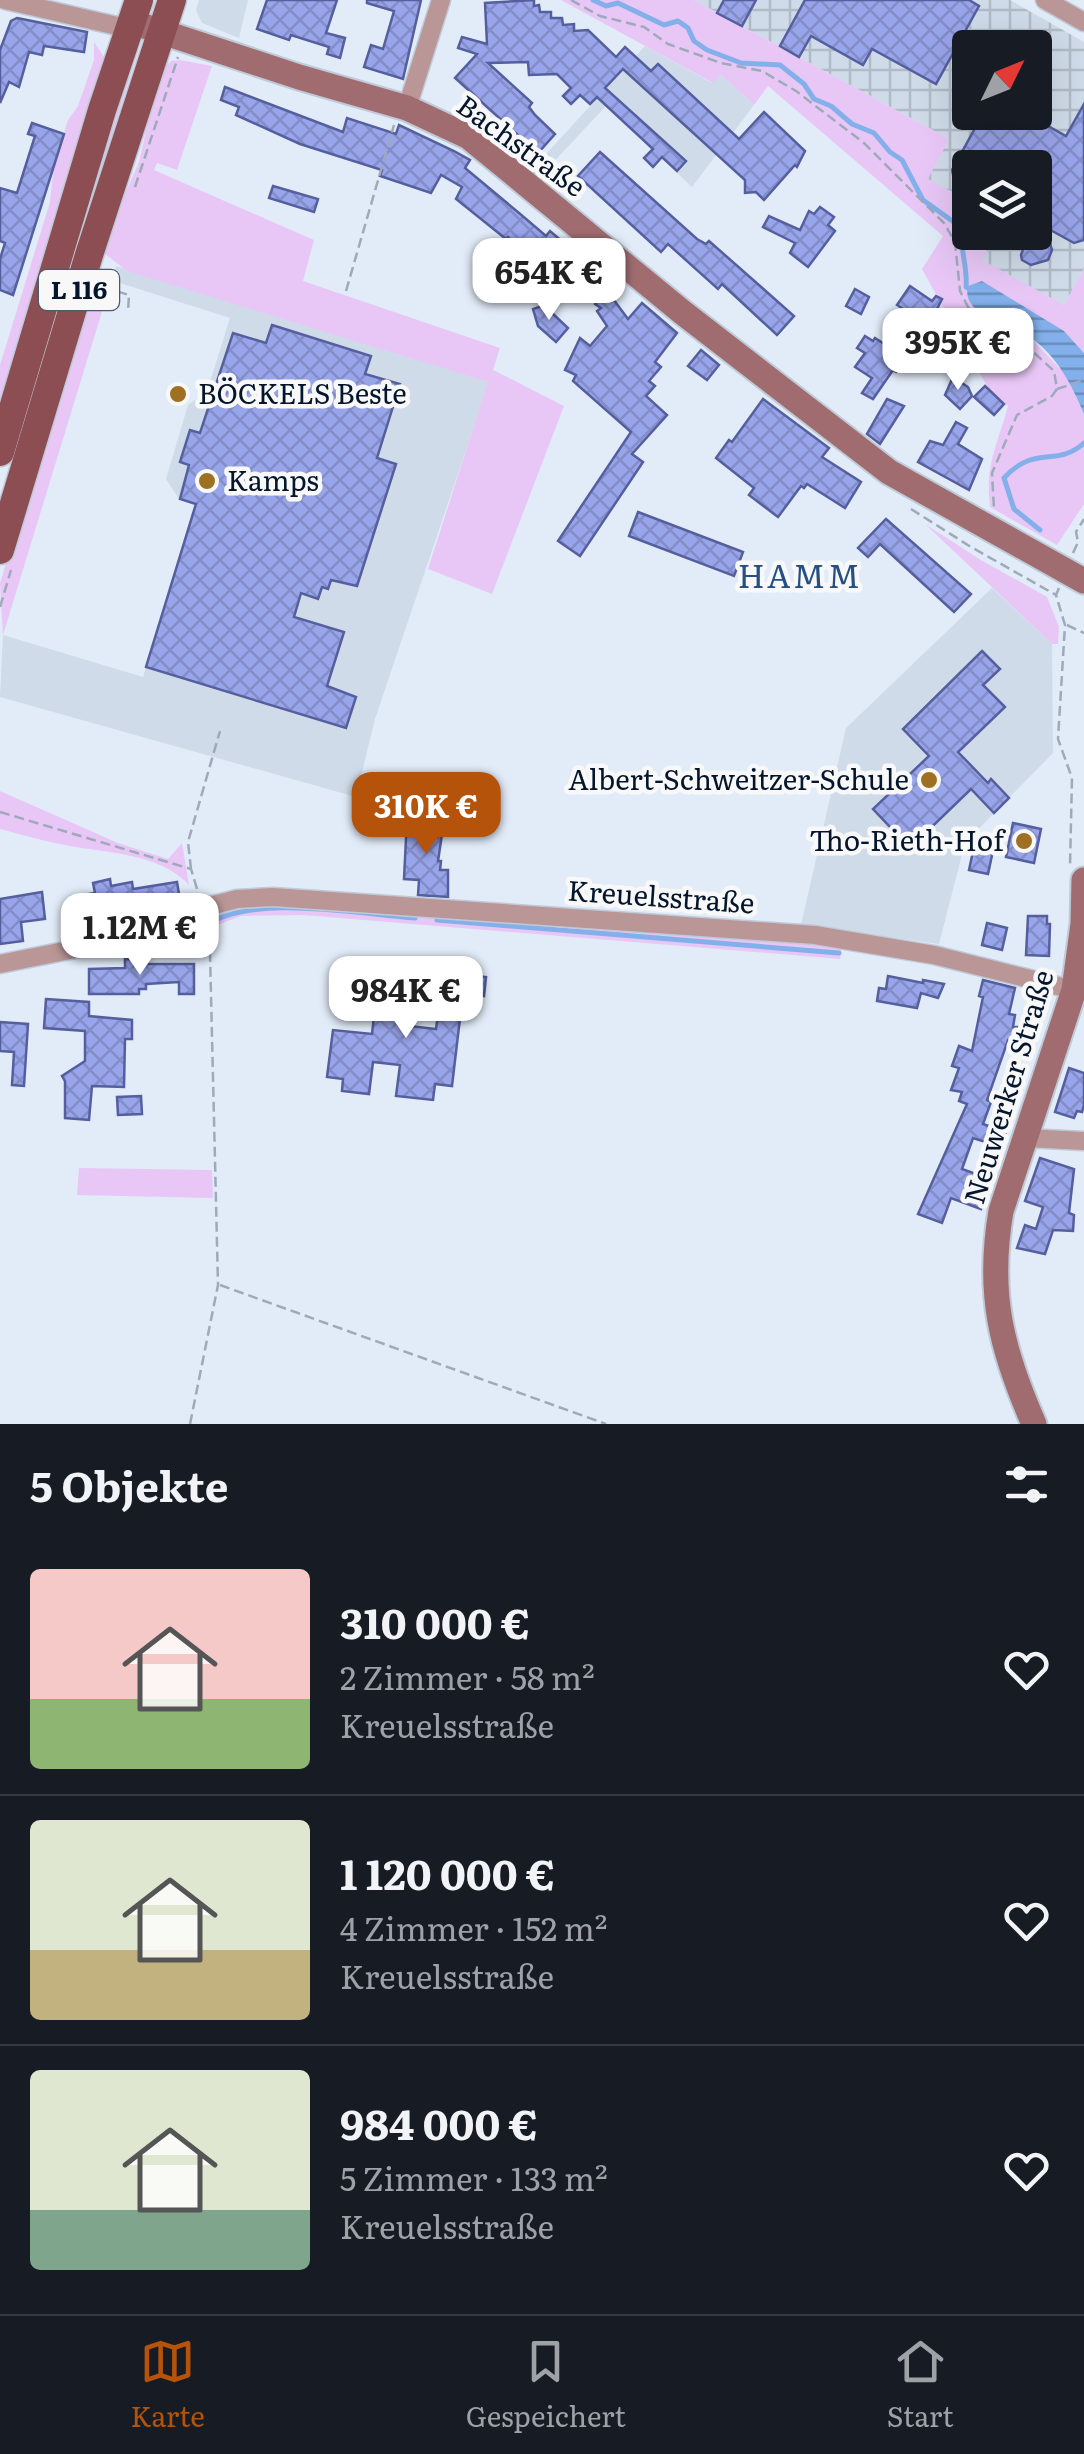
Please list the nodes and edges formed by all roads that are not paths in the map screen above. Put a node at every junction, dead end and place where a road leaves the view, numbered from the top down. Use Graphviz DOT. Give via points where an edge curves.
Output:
graph roads {
  1 [pos="6,0"];
  2 [pos="172,0"];
  3 [pos="442,0"];
  4 [pos="1045,0"];
  5 [pos="135,12"];
  6 [pos="1084,22"];
  7 [pos="162,31"];
  8 [pos="407,108"];
  9 [pos="0,452"];
  10 [pos="0,550"];
  11 [pos="1068,582"];
  12 [pos="1077,878"];
  13 [pos="0,964"];
  14 [pos="1079,989"];
  15 [pos="1026,1138"];
  16 [pos="1084,1140"];
  17 [pos="1034,1424"];
  1 -- 5 [label="street, Bachstraße" via="117,26"];
  2 -- 7 [label="main road, L 116"];
  3 -- 8 [label="street"];
  4 -- 6 [label="street"];
  5 -- 7 [label="street, Bachstraße"];
  5 -- 9 [label="main road, L 116"];
  7 -- 8 [label="street, Bachstraße"];
  7 -- 10 [label="main road, L 116"];
  8 -- 11 [label="street, Bachstraße" via="469,137 889,472"];
  12 -- 14 [label="street, Neuwerker Straße" via="1083,924"];
  13 -- 14 [label="street, Kreuelsstraße" via="160,932 237,900 273,896 815,935"];
  14 -- 15 [label="street, Neuwerker Straße"];
  15 -- 16 [label="street"];
  15 -- 17 [label="street, Neuwerker Straße" via="1001,1211 994,1290"];
}
